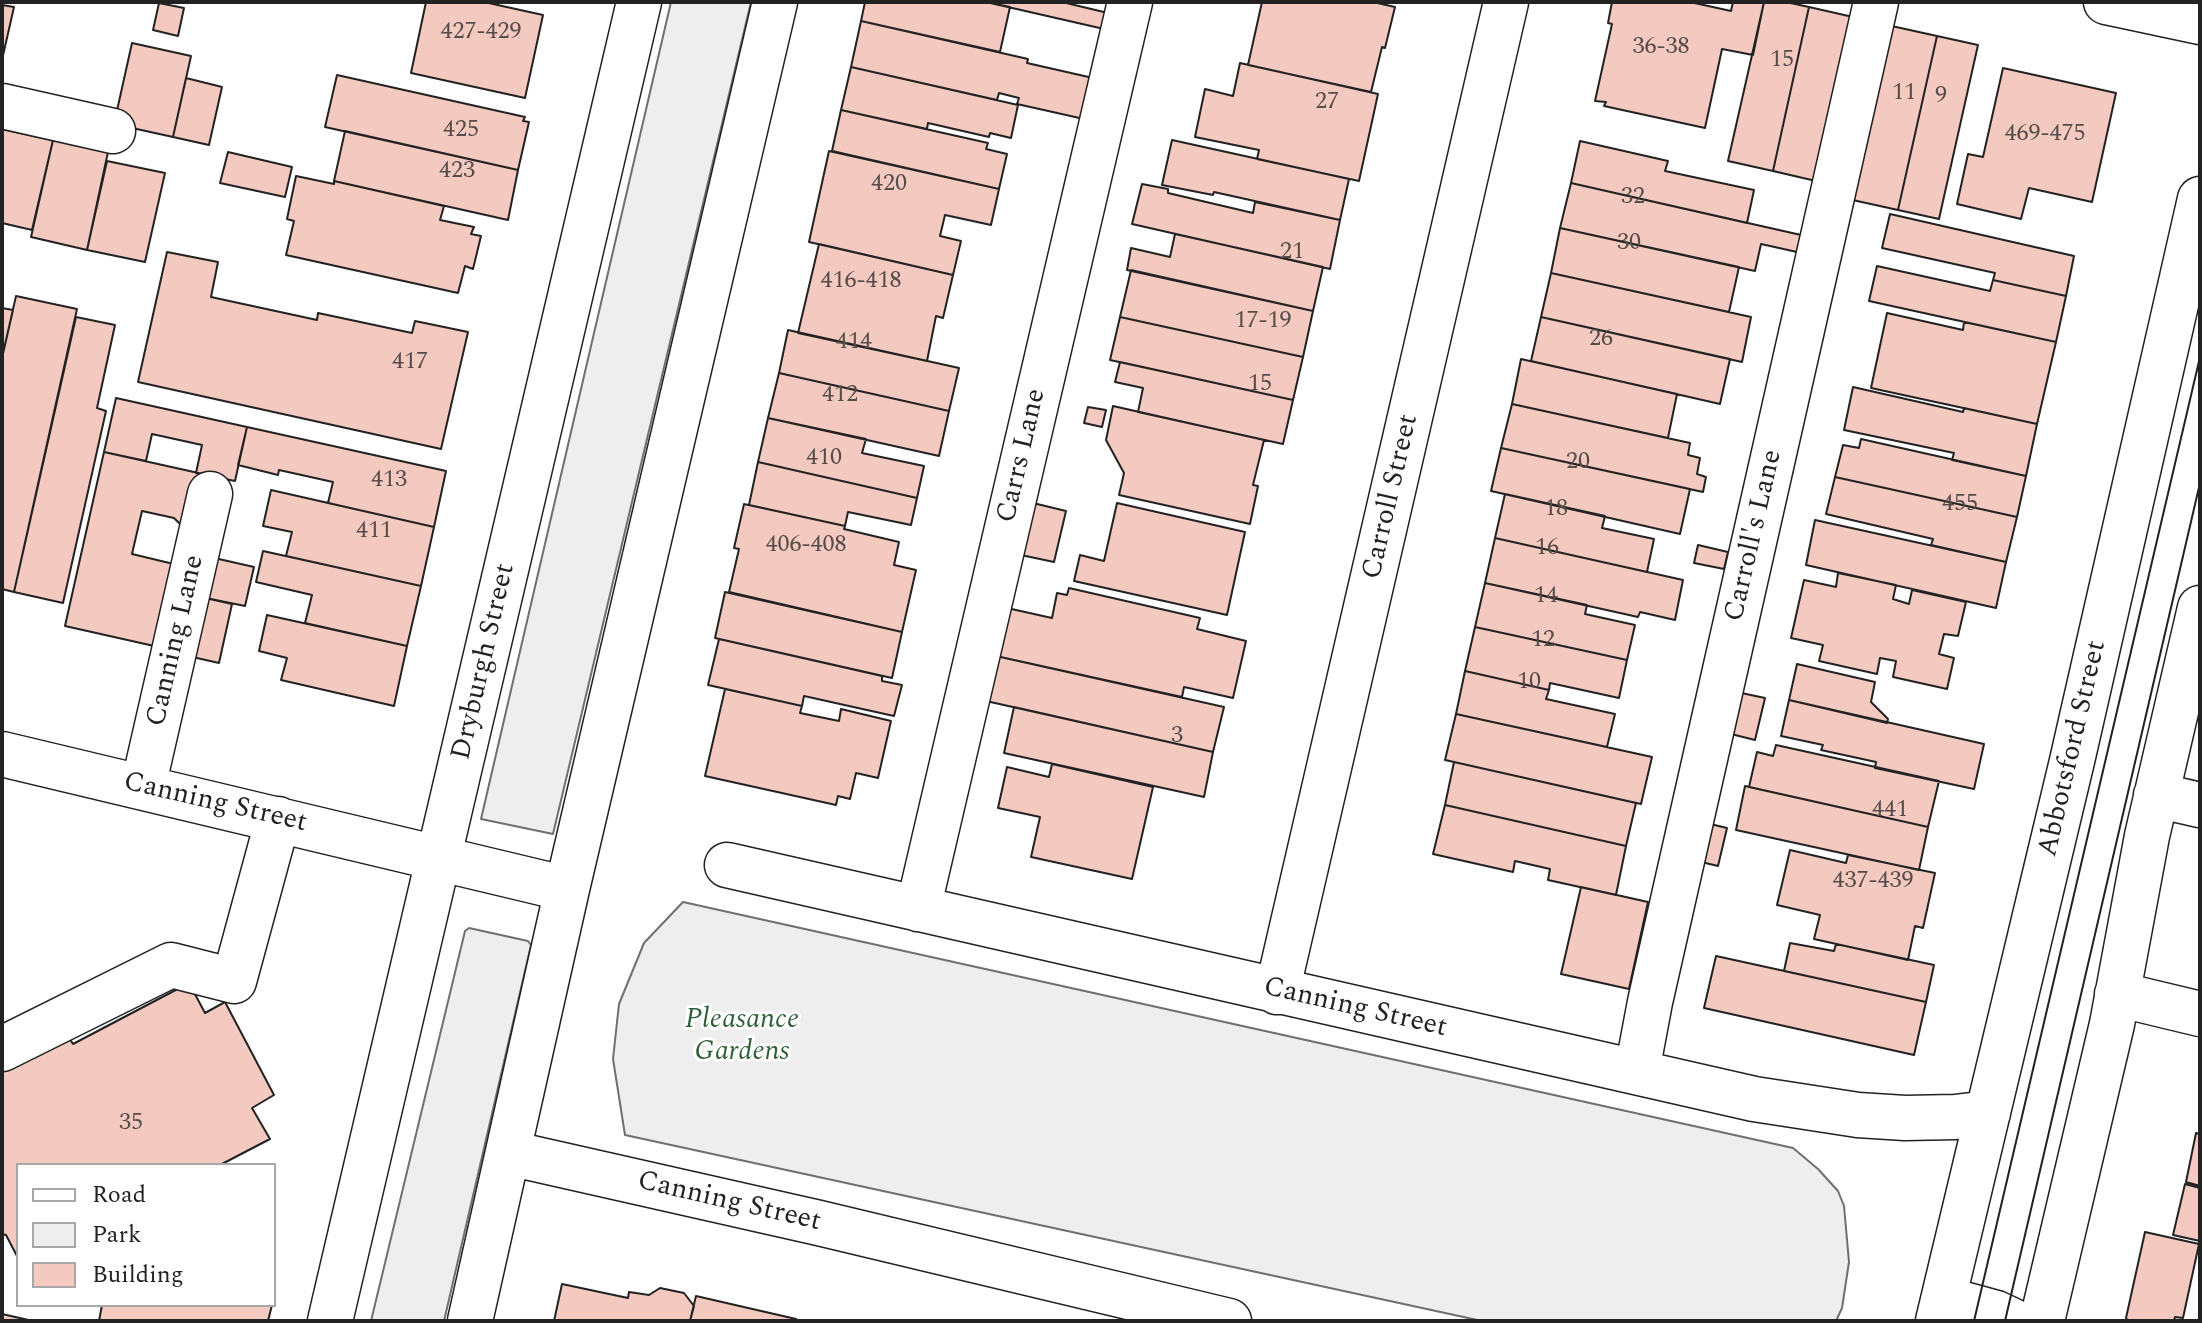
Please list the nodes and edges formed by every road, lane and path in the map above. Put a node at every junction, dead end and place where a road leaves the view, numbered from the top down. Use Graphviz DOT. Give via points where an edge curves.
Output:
graph roads {
  1 [pos="639,2"];
  2 [pos="775,2"];
  3 [pos="1130,2"];
  4 [pos="1506,2"];
  5 [pos="1876,2"];
  6 [pos="2106,2"];
  7 [pos="2200,22"];
  8 [pos="2,106"];
  9 [pos="113,131"];
  10 [pos="2200,199"];
  11 [pos="210,494"];
  12 [pos="2200,608"];
  13 [pos="2,754"];
  14 [pos="143,787"];
  15 [pos="2156,795"];
  16 [pos="2200,805"];
  17 [pos="278,819"];
  18 [pos="438,857"];
  19 [pos="727,865"];
  20 [pos="567,889"];
  21 [pos="918,909"];
  22 [pos="1277,992"];
  23 [pos="2117,994"];
  24 [pos="2200,1014"];
  25 [pos="2,1049"];
  26 [pos="1637,1071"];
  27 [pos="1988,1113"];
  28 [pos="509,1153"];
  29 [pos="1942,1310"];
  30 [pos="330,1321"];
  31 [pos="470,1321"];
  32 [pos="1229,1321"];
  33 [pos="2013,1321"];
  34 [pos="2042,1321"];
  1 -- 18 [label="street, Dryburgh Street"];
  2 -- 20 [label="street"];
  3 -- 21 [label="street, Carrs Lane"];
  4 -- 22 [label="street, Carroll Street"];
  5 -- 26 [label="street, Carroll's Lane"];
  6 -- 7 [label="street"];
  8 -- 9 [label="street"];
  10 -- 27 [label="street, Abbotsford Street"];
  11 -- 14 [label="street, Canning Lane"];
  12 -- 15 [label="street"];
  13 -- 14 [label="street, Canning Street"];
  14 -- 17 [label="street, Canning Street"];
  15 -- 16 [label="street"];
  15 -- 23 [label="street"];
  17 -- 18 [label="street, Canning Street"];
  17 -- 25 [label="street" via="234,981 171,965"];
  18 -- 20 [label="street, Canning Street"];
  18 -- 30 [label="street, Dryburgh Street"];
  19 -- 21 [label="street, Canning Street"];
  20 -- 28 [label="street"];
  21 -- 22 [label="street, Canning Street"];
  22 -- 26 [label="street, Canning Street"];
  23 -- 24 [label="street"];
  23 -- 34 [label="street"];
  26 -- 27 [label="street, Canning Street" via="1754,1099 1858,1115 1929,1118"];
  27 -- 29 [label="street, Abbotsford Street"];
  28 -- 31 [label="street"];
  28 -- 32 [label="street, Canning Street"];
  29 -- 33 [label="street, Abbotsford Street" via="1996,1313"];
}
